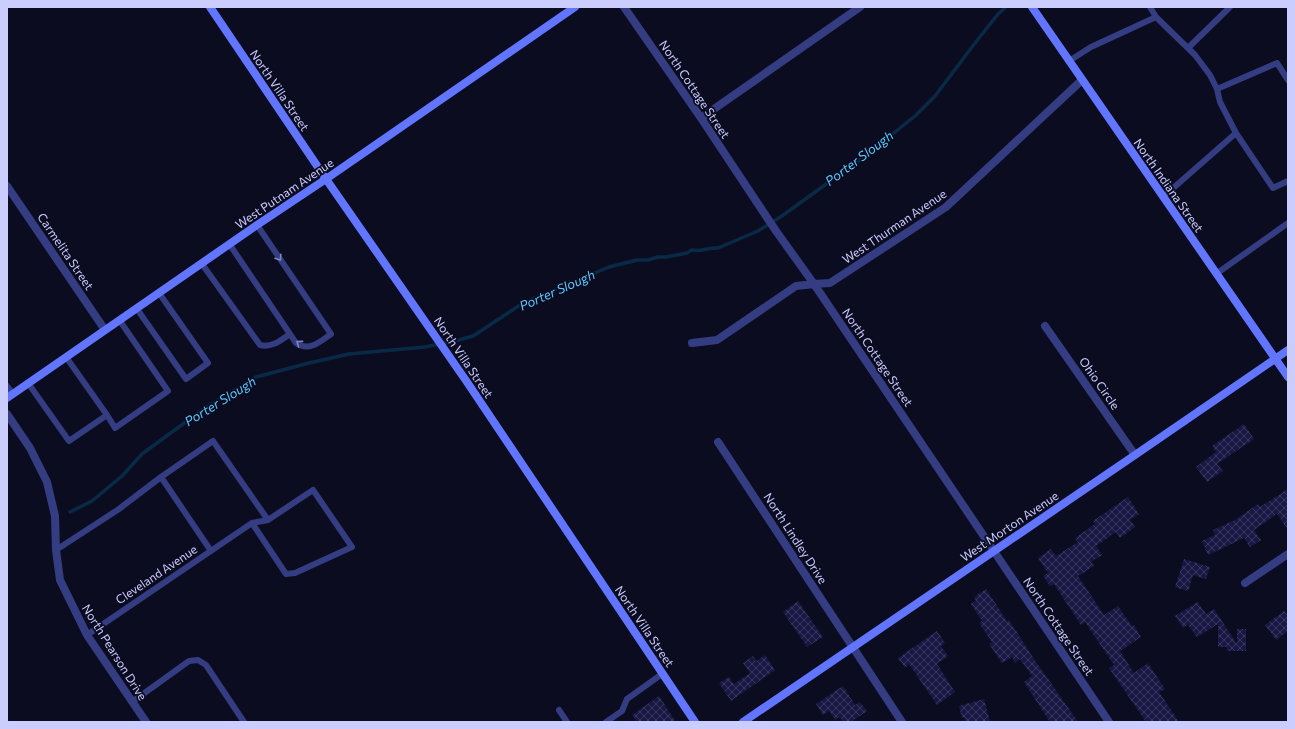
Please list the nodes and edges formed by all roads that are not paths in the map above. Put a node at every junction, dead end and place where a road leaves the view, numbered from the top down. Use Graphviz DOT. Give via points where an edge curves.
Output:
graph roads {
  1 [pos="210,7"];
  2 [pos="575,7"];
  3 [pos="624,7"];
  4 [pos="860,7"];
  5 [pos="1032,7"];
  6 [pos="1150,7"];
  7 [pos="1230,7"];
  8 [pos="1156,17"];
  9 [pos="1188,48"];
  10 [pos="1069,61"];
  11 [pos="1082,80"];
  12 [pos="1288,80"];
  13 [pos="1217,89"];
  14 [pos="702,118"];
  15 [pos="1236,133"];
  16 [pos="326,179"];
  17 [pos="1288,181"];
  18 [pos="7,186"];
  19 [pos="1163,197"];
  20 [pos="1288,223"];
  21 [pos="258,225"];
  22 [pos="230,245"];
  23 [pos="202,264"];
  24 [pos="1216,274"];
  25 [pos="814,284"];
  26 [pos="159,293"];
  27 [pos="137,309"];
  28 [pos="120,321"];
  29 [pos="1045,326"];
  30 [pos="106,330"];
  31 [pos="290,334"];
  32 [pos="692,343"];
  33 [pos="1288,350"];
  34 [pos="66,357"];
  35 [pos="1275,359"];
  36 [pos="1288,377"];
  37 [pos="28,383"];
  38 [pos="7,386"];
  39 [pos="10,396"];
  40 [pos="7,414"];
  41 [pos="106,416"];
  42 [pos="718,442"];
  43 [pos="1135,455"];
  44 [pos="161,477"];
  45 [pos="268,520"];
  46 [pos="252,523"];
  47 [pos="56,550"];
  48 [pos="211,551"];
  49 [pos="994,551"];
  50 [pos="1288,554"];
  51 [pos="1245,583"];
  52 [pos="87,635"];
  53 [pos="853,647"];
  54 [pos="662,674"];
  55 [pos="132,702"];
  56 [pos="559,710"];
  57 [pos="146,722"];
  58 [pos="244,722"];
  59 [pos="567,722"];
  60 [pos="606,722"];
  61 [pos="695,722"];
  62 [pos="743,722"];
  63 [pos="902,722"];
  64 [pos="1109,722"];
  1 -- 16 [label="street, North Villa Street"];
  2 -- 16 [label="street, West Putnam Avenue"];
  3 -- 14 [label="street, North Cottage Street"];
  4 -- 14 [label="street"];
  5 -- 10 [label="street, North Indiana Street"];
  6 -- 8 [label="lane"];
  7 -- 9 [label="lane"];
  8 -- 9 [label="lane"];
  8 -- 10 [label="lane" via="1091,47"];
  9 -- 13 [label="lane" via="1210,75"];
  10 -- 11 [label="street, North Indiana Street"];
  11 -- 19 [label="street, North Indiana Street"];
  11 -- 25 [label="street, West Thurman Avenue" via="946,207 830,283"];
  12 -- 13 [label="lane" via="1277,63"];
  13 -- 15 [label="lane" via="1220,102"];
  14 -- 25 [label="street, North Cottage Street"];
  15 -- 17 [label="lane" via="1273,188"];
  15 -- 19 [label="lane"];
  16 -- 21 [label="street, West Putnam Avenue"];
  16 -- 54 [label="street, North Villa Street" via="435,336"];
  18 -- 30 [label="street, Carmelita Street"];
  19 -- 24 [label="street, North Indiana Street"];
  20 -- 24 [label="lane"];
  21 -- 22 [label="street, West Putnam Avenue"];
  21 -- 31 [label="lane, one-way" via="331,334 313,346 304,347 296,343"];
  22 -- 23 [label="street, West Putnam Avenue"];
  22 -- 31 [label="lane"];
  23 -- 26 [label="street, West Putnam Avenue"];
  23 -- 31 [label="lane" via="260,346 275,344"];
  24 -- 35 [label="street, North Indiana Street"];
  25 -- 32 [label="street, West Thurman Avenue" via="796,286 717,340"];
  25 -- 49 [label="street, North Cottage Street"];
  26 -- 27 [label="street, West Putnam Avenue"];
  26 -- 27 [label="lane" via="208,363 186,379"];
  27 -- 28 [label="street, West Putnam Avenue"];
  28 -- 30 [label="street, West Putnam Avenue"];
  28 -- 41 [label="lane" via="168,391 115,428"];
  29 -- 43 [label="street, Ohio Circle"];
  30 -- 34 [label="street, West Putnam Avenue"];
  33 -- 35 [label="street, West Morton Avenue"];
  34 -- 37 [label="street, West Putnam Avenue"];
  34 -- 41 [label="lane"];
  35 -- 36 [label="street, North Indiana Street"];
  35 -- 43 [label="street, West Morton Avenue"];
  37 -- 39 [label="street, West Putnam Avenue"];
  37 -- 41 [label="lane" via="69,441"];
  38 -- 39 [label="lane"];
  40 -- 47 [label="street, North Pearson Drive" via="30,448 47,482 54,516"];
  42 -- 53 [label="street, North Lindley Drive"];
  43 -- 49 [label="street, West Morton Avenue"];
  44 -- 45 [label="lane" via="213,441"];
  44 -- 47 [label="lane"];
  44 -- 48 [label="lane"];
  45 -- 46 [label="lane"];
  45 -- 46 [label="lane" via="313,490 352,547 295,573 286,574"];
  46 -- 48 [label="lane, Cleveland Avenue"];
  47 -- 52 [label="street, North Pearson Drive" via="60,580"];
  48 -- 52 [label="lane, Cleveland Avenue"];
  49 -- 53 [label="street, West Morton Avenue"];
  49 -- 64 [label="street, North Cottage Street"];
  50 -- 51 [label="street"];
  52 -- 55 [label="street, North Pearson Drive"];
  53 -- 62 [label="street, West Morton Avenue"];
  53 -- 63 [label="street, North Lindley Drive"];
  54 -- 60 [label="lane" via="627,699 622,711"];
  54 -- 61 [label="street, North Villa Street"];
  55 -- 57 [label="street, North Pearson Drive"];
  55 -- 58 [label="lane" via="189,661 198,660 206,665"];
  56 -- 59 [label="lane"];
}
